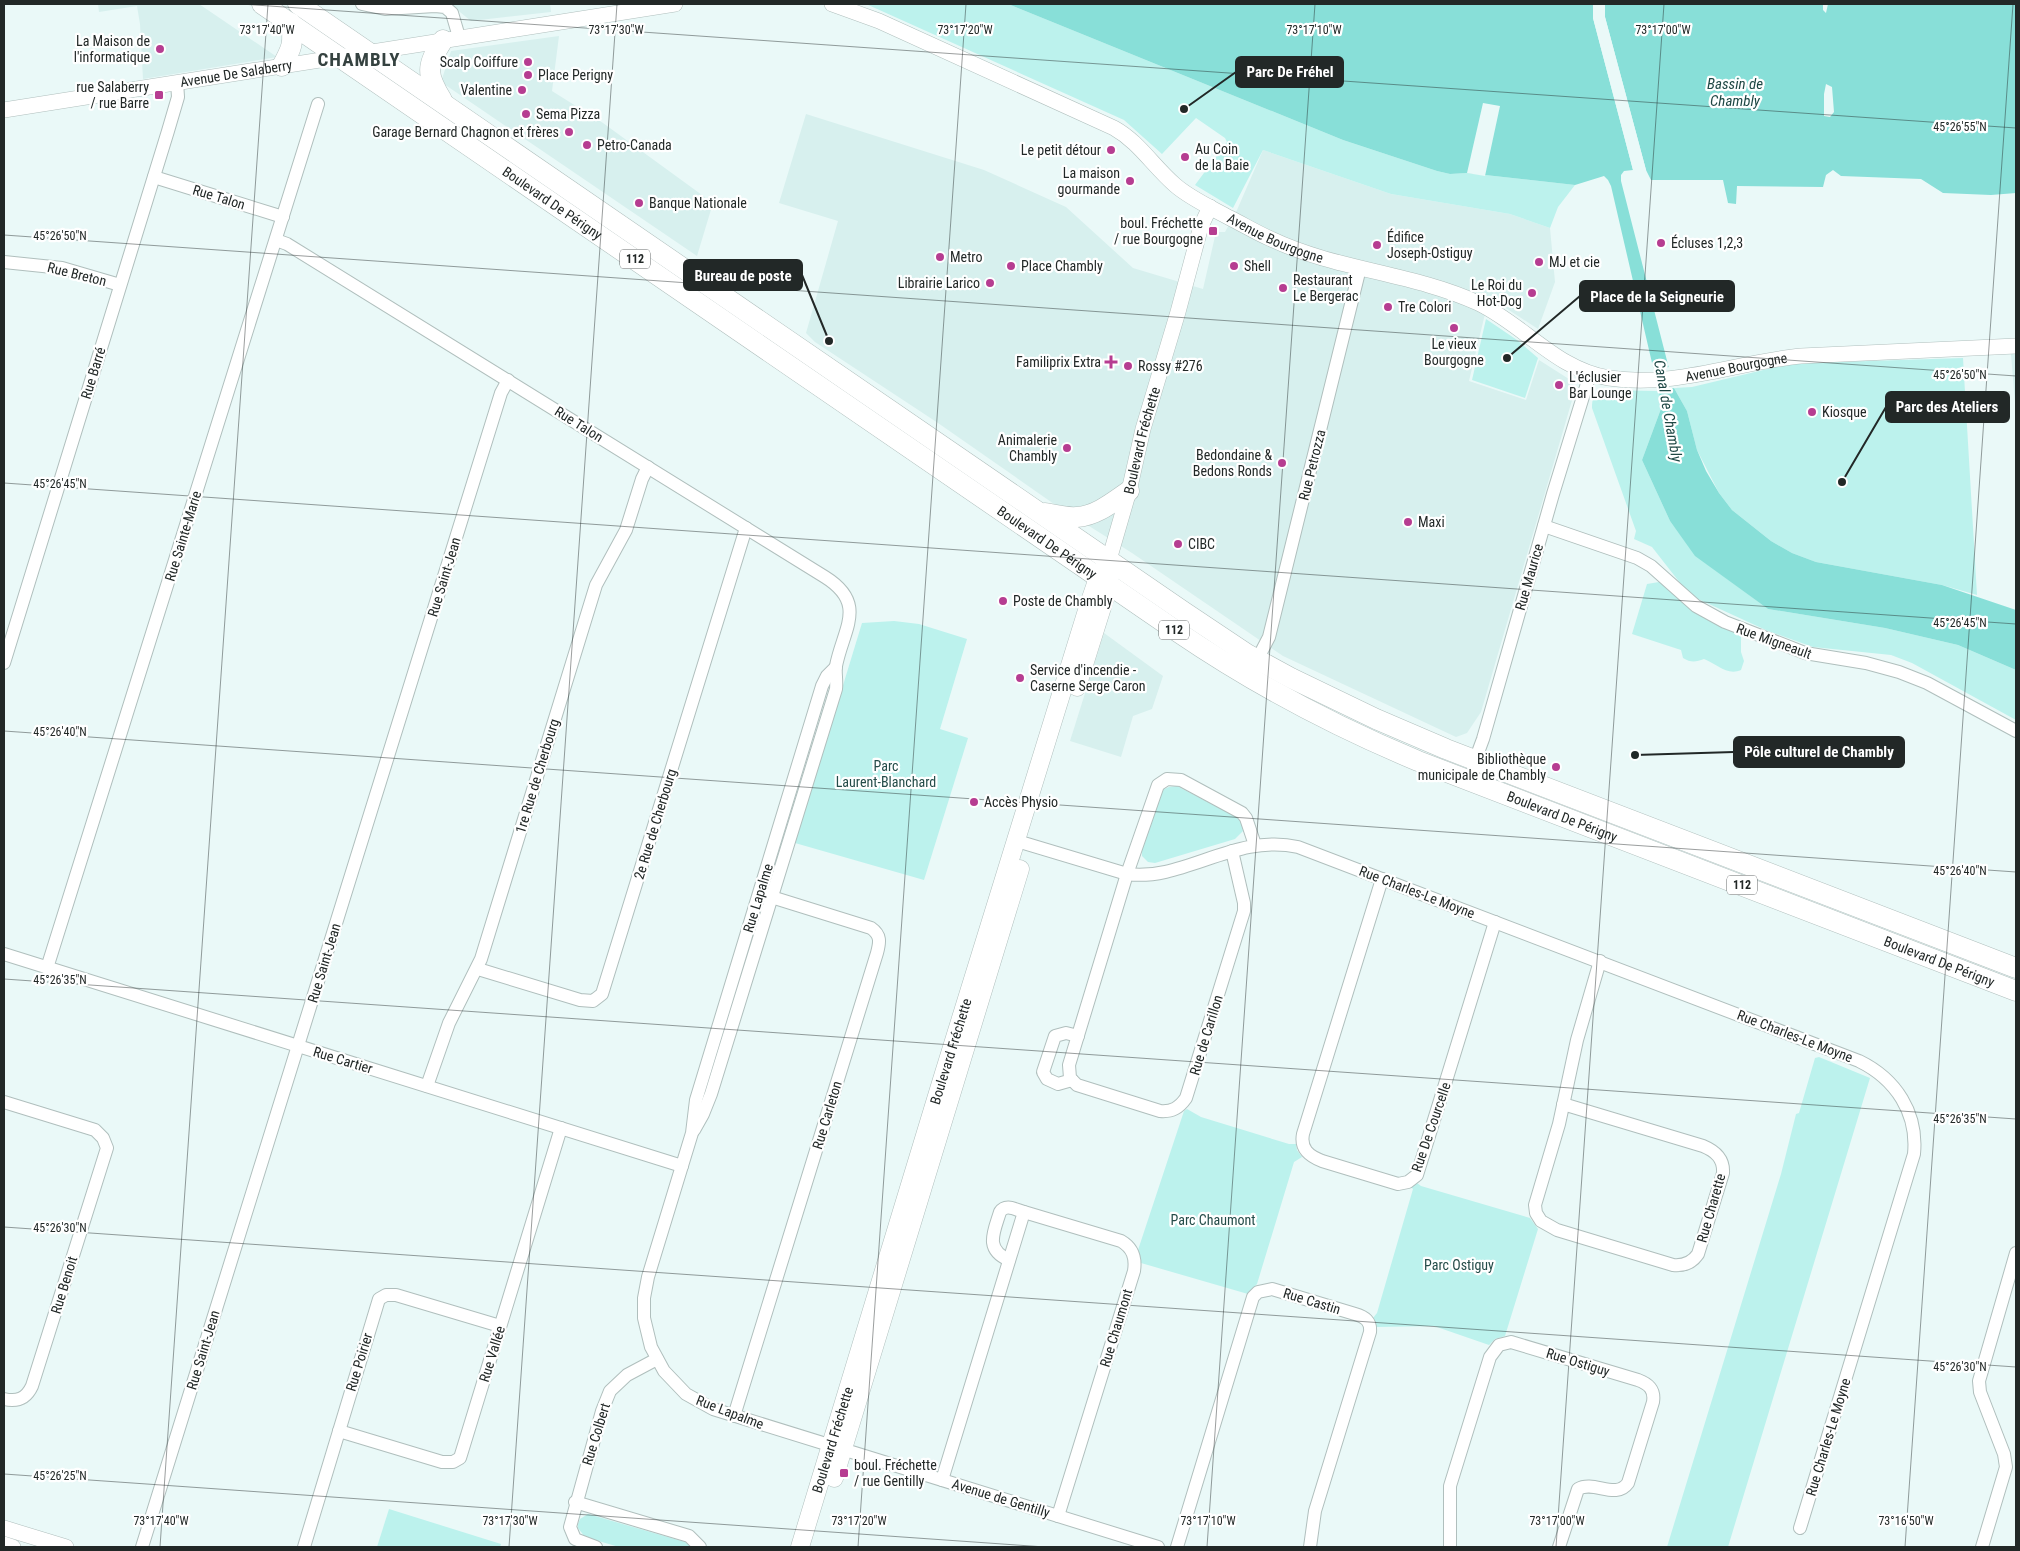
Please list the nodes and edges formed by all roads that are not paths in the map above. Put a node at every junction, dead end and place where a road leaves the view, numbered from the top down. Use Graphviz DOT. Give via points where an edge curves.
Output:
graph roads {
  1 [pos="262,4"];
  2 [pos="298,4"];
  3 [pos="362,4"];
  4 [pos="675,4"];
  5 [pos="832,4"];
  6 [pos="290,23"];
  7 [pos="451,39"];
  8 [pos="368,52"];
  9 [pos="340,56"];
  10 [pos="282,66"];
  11 [pos="177,82"];
  12 [pos="318,104"];
  13 [pos="444,104"];
  14 [pos="4,110"];
  15 [pos="154,177"];
  16 [pos="1210,207"];
  17 [pos="283,217"];
  18 [pos="276,240"];
  19 [pos="4,262"];
  20 [pos="1360,268"];
  21 [pos="120,285"];
  22 [pos="2016,346"];
  23 [pos="1590,374"];
  24 [pos="508,380"];
  25 [pos="648,467"];
  26 [pos="1129,491"];
  27 [pos="1040,512"];
  28 [pos="1544,526"];
  29 [pos="746,528"];
  30 [pos="1109,560"];
  31 [pos="1103,581"];
  32 [pos="847,631"];
  33 [pos="4,660"];
  34 [pos="1257,660"];
  35 [pos="836,667"];
  36 [pos="2016,731"];
  37 [pos="1475,760"];
  38 [pos="1467,780"];
  39 [pos="1022,842"];
  40 [pos="1255,846"];
  41 [pos="1232,851"];
  42 [pos="1127,874"];
  43 [pos="1382,879"];
  44 [pos="760,893"];
  45 [pos="772,897"];
  46 [pos="1495,922"];
  47 [pos="4,954"];
  48 [pos="1600,961"];
  49 [pos="47,968"];
  50 [pos="2016,968"];
  51 [pos="478,969"];
  52 [pos="2016,991"];
  53 [pos="1078,1036"];
  54 [pos="298,1046"];
  55 [pos="1072,1080"];
  56 [pos="427,1086"];
  57 [pos="4,1102"];
  58 [pos="1563,1104"];
  59 [pos="561,1128"];
  60 [pos="692,1133"];
  61 [pos="682,1166"];
  62 [pos="1024,1212"];
  63 [pos="2016,1252"];
  64 [pos="1009,1260"];
  65 [pos="500,1326"];
  66 [pos="657,1359"];
  67 [pos="4,1399"];
  68 [pos="734,1416"];
  69 [pos="339,1430"];
  70 [pos="837,1447"];
  71 [pos="942,1480"];
  72 [pos="576,1502"];
  73 [pos="1058,1516"];
  74 [pos="4,1528"];
  75 [pos="1800,1528"];
  76 [pos="4,1544"];
  77 [pos="13,1547"];
  78 [pos="66,1547"];
  79 [pos="142,1547"];
  80 [pos="304,1547"];
  81 [pos="596,1547"];
  82 [pos="700,1547"];
  83 [pos="800,1547"];
  84 [pos="813,1547"];
  85 [pos="1158,1547"];
  86 [pos="1177,1547"];
  87 [pos="1310,1547"];
  88 [pos="1450,1547"];
  89 [pos="1559,1547"];
  90 [pos="1982,1547"];
  1 -- 6 [label="main road, Boulevard De Périgny / 112"];
  2 -- 8 [label="main road, Boulevard De Périgny / 112"];
  3 -- 7 [label="street" via="385,9 445,7 452,13"];
  4 -- 7 [label="street, Avenue De Salaberry"];
  5 -- 16 [label="street, Avenue Bourgogne" via="878,21 1114,128 1137,144 1174,185"];
  6 -- 9 [label="main road, Boulevard De Périgny / 112"];
  6 -- 10 [label="main road" via="293,42"];
  7 -- 8 [label="street, Avenue De Salaberry"];
  7 -- 13 [label="main road" via="432,59 429,69 432,83"];
  8 -- 9 [label="street, Avenue De Salaberry"];
  8 -- 13 [label="main road, Boulevard De Périgny / 112"];
  9 -- 10 [label="street, Avenue De Salaberry"];
  9 -- 31 [label="main road, Boulevard De Périgny / 112"];
  10 -- 11 [label="street, Avenue De Salaberry"];
  11 -- 14 [label="street, Avenue De Salaberry"];
  11 -- 15 [label="street, Rue Barré" via="178,97"];
  12 -- 17 [label="street, Rue Sainte-Marie"];
  13 -- 27 [label="main road, Boulevard De Périgny / 112"];
  15 -- 17 [label="street, Rue Talon"];
  15 -- 21 [label="street, Rue Barré"];
  16 -- 20 [label="street, Avenue Bourgogne" via="1285,245"];
  16 -- 26 [label="street, Boulevard Fréchette" via="1201,226 1143,429"];
  17 -- 18 [label="street, Rue Sainte-Marie"];
  18 -- 24 [label="street, Rue Talon"];
  18 -- 49 [label="street, Rue Sainte-Marie"];
  19 -- 21 [label="street, Rue Breton" via="62,268"];
  20 -- 23 [label="street, Avenue Bourgogne" via="1471,300 1507,319 1565,363"];
  20 -- 34 [label="street, Rue Petrozza" via="1269,637"];
  21 -- 33 [label="street, Rue Barré"];
  22 -- 23 [label="street, Avenue Bourgogne" via="1801,356 1766,360 1684,378 1636,380"];
  23 -- 28 [label="street, Rue Maurice"];
  24 -- 25 [label="street, Rue Talon"];
  24 -- 54 [label="street, Rue Saint-Jean" via="501,393"];
  25 -- 29 [label="street, Rue Talon"];
  25 -- 51 [label="street, 1re Rue de Cherbourg" via="626,530 594,590"];
  26 -- 27 [label="main road" via="1101,509 1081,516"];
  26 -- 30 [label="street, Boulevard Fréchette"];
  27 -- 30 [label="main road, Boulevard De Périgny / 112"];
  28 -- 36 [label="street, Rue Migneault" via="1645,562 1696,606 1736,627 1805,653 1899,672 1927,683"];
  28 -- 37 [label="street, Rue Maurice"];
  29 -- 32 [label="street, Rue Talon" via="845,594 850,619"];
  29 -- 51 [label="street, 2e Rue de Cherbourg" via="602,994 593,1000 580,1000"];
  30 -- 31 [label="main road, Boulevard Fréchette"];
  30 -- 34 [label="main road, Boulevard De Périgny / 112"];
  31 -- 38 [label="main road, Boulevard De Périgny / 112" via="1209,653 1275,692 1379,744"];
  31 -- 39 [label="main road, Boulevard Fréchette"];
  32 -- 35 [label="street, Rue Lapalme"];
  34 -- 37 [label="main road, Boulevard De Périgny / 112" via="1376,719"];
  35 -- 44 [label="street, Rue Lapalme" via="822,686"];
  35 -- 45 [label="street, Rue Lapalme" via="836,689"];
  37 -- 38 [label="street, Rue Maurice"];
  37 -- 50 [label="main road, Boulevard De Périgny / 112"];
  38 -- 52 [label="main road, Boulevard De Périgny / 112"];
  39 -- 42 [label="street, Rue Charles-Le Moyne"];
  39 -- 70 [label="main road, Boulevard Fréchette" via="940,1086"];
  40 -- 41 [label="street, Rue Charles-Le Moyne"];
  40 -- 42 [label="street" via="1242,813 1181,780 1167,779 1153,792"];
  40 -- 43 [label="street, Rue Charles-Le Moyne" via="1277,844 1298,847"];
  41 -- 42 [label="street, Rue Charles-Le Moyne" via="1162,872"];
  41 -- 55 [label="street, Rue de Carillon" via="1244,911 1186,1098 1178,1108 1160,1111"];
  42 -- 53 [label="street"];
  43 -- 46 [label="street, Rue Charles-Le Moyne"];
  43 -- 46 [label="street, Rue De Courcelle" via="1303,1134 1303,1148 1317,1159 1398,1184 1417,1175"];
  44 -- 45 [label="street, Rue Carleton"];
  44 -- 60 [label="street, Rue Lapalme" via="697,1095"];
  45 -- 60 [label="street, Rue Lapalme" via="708,1103"];
  45 -- 68 [label="street, Rue Carleton" via="871,928 879,936 879,941"];
  46 -- 48 [label="street, Rue Charles-Le Moyne"];
  47 -- 49 [label="street, Rue Cartier"];
  48 -- 58 [label="street, Rue Charette"];
  48 -- 75 [label="street, Rue Charles-Le Moyne" via="1867,1065 1893,1085 1912,1119 1915,1141 1912,1162"];
  49 -- 54 [label="street, Rue Cartier"];
  51 -- 56 [label="street, 1re Rue de Cherbourg" via="449,1023"];
  53 -- 55 [label="street" via="1069,1068"];
  53 -- 55 [label="street, Rue de Carillon" via="1066,1033 1055,1036 1043,1072 1047,1079 1058,1084"];
  54 -- 56 [label="street, Rue Cartier"];
  54 -- 79 [label="street, Rue Saint-Jean"];
  56 -- 59 [label="street, Rue Cartier"];
  57 -- 67 [label="street, Rue Benoit" via="94,1130 103,1138 106,1148 32,1386 21,1399"];
  58 -- 58 [label="street, Rue Charette" via="1536,1200 1538,1217 1557,1230 1673,1265 1690,1262 1698,1254 1723,1172 1720,1158 1703,1146"];
  59 -- 61 [label="street, Rue Cartier"];
  59 -- 65 [label="street, Rue Vallée"];
  60 -- 61 [label="street, Rue Lapalme"];
  61 -- 66 [label="street, Rue Lapalme" via="644,1298 645,1325"];
  62 -- 64 [label="street"];
  62 -- 64 [label="street, Rue Chaumont" via="1001,1210 992,1241 996,1252"];
  62 -- 73 [label="street, Rue Chaumont" via="1121,1241 1130,1248 1135,1260"];
  63 -- 90 [label="street" via="1979,1381 2006,1467"];
  64 -- 71 [label="street"];
  65 -- 69 [label="street, Rue Poirier" via="396,1295 381,1297"];
  65 -- 69 [label="street, Rue Vallée" via="463,1453 458,1460 442,1462"];
  66 -- 68 [label="street, Rue Lapalme" via="667,1375 686,1394"];
  66 -- 72 [label="street, Rue Colbert" via="627,1375 610,1392"];
  68 -- 70 [label="street, Rue Lapalme"];
  69 -- 80 [label="street, Rue Poirier"];
  70 -- 71 [label="street, Avenue de Gentilly"];
  70 -- 83 [label="main road, Boulevard Fréchette"];
  70 -- 84 [label="main road, Boulevard Fréchette"];
  71 -- 73 [label="street, Avenue de Gentilly"];
  72 -- 81 [label="street, Rue Colbert" via="570,1532 579,1541"];
  72 -- 82 [label="street" via="689,1536"];
  73 -- 85 [label="street, Avenue de Gentilly"];
  74 -- 78 [label="street"];
  76 -- 77 [label="street"];
  86 -- 87 [label="street, Rue Castin" via="1253,1297 1272,1289 1355,1314 1365,1318 1370,1325 1315,1511"];
  88 -- 89 [label="street, Rue Ostiguy" via="1450,1486 1490,1357 1498,1346 1511,1342 1638,1380 1650,1386 1653,1393 1628,1483 1619,1490 1586,1486 1578,1489"];
}
